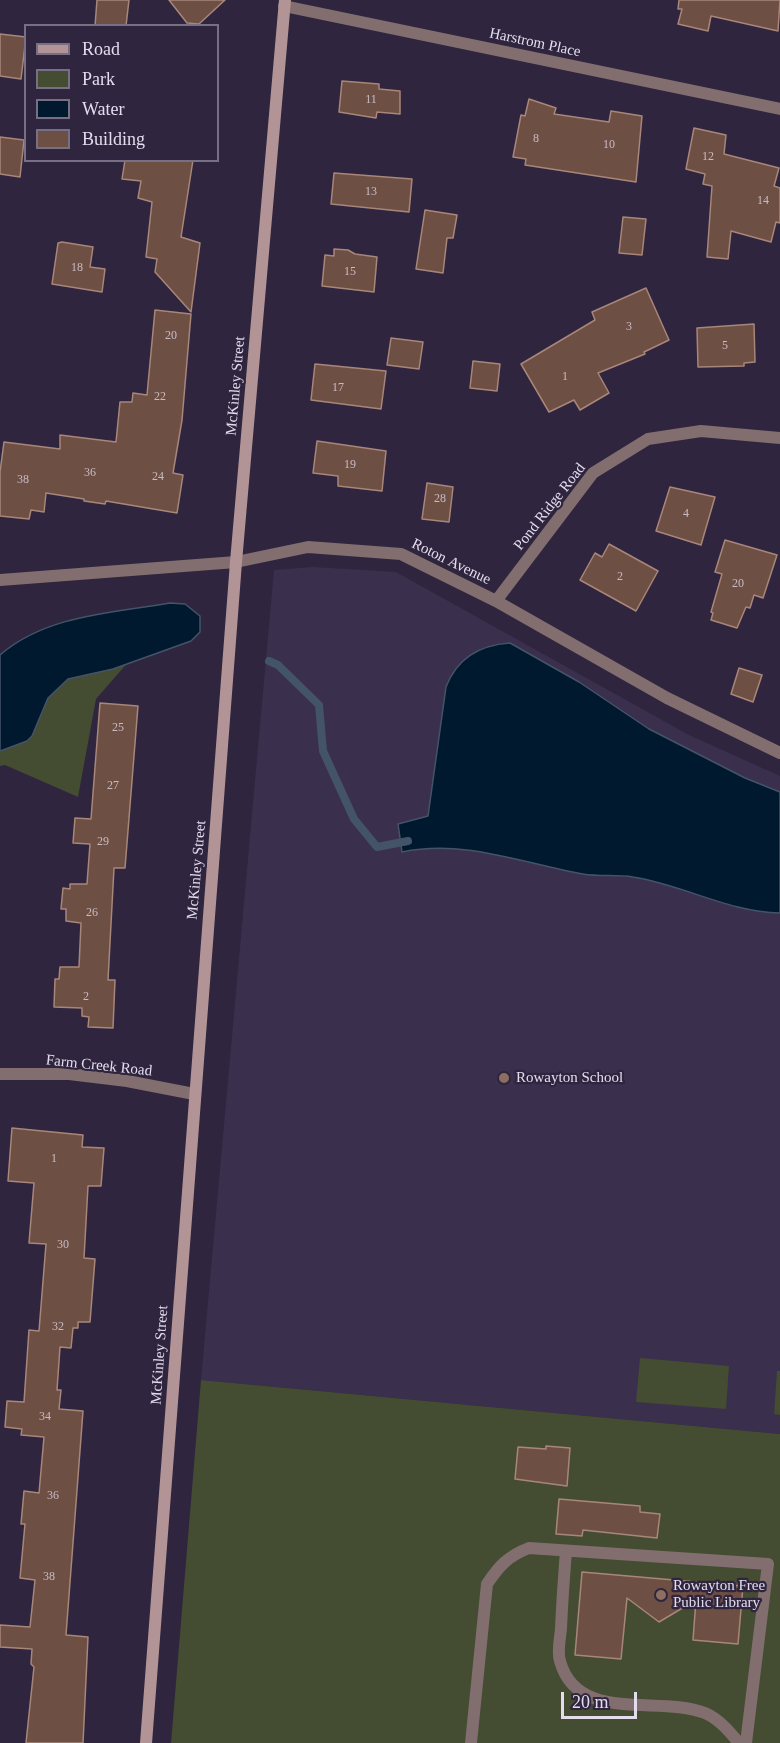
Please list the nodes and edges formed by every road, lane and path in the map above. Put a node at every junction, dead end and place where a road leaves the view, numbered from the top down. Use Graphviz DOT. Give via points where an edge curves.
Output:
graph roads {
  1 [pos="284,3"];
  2 [pos="780,108"];
  3 [pos="780,438"];
  4 [pos="236,562"];
  5 [pos="0,580"];
  6 [pos="496,601"];
  7 [pos="780,753"];
  8 [pos="0,1074"];
  9 [pos="194,1094"];
  10 [pos="566,1551"];
  11 [pos="146,1743"];
  12 [pos="471,1743"];
  13 [pos="739,1743"];
  14 [pos="746,1743"];
  1 -- 2 [label="street, Harstrom Place"];
  1 -- 4 [label="main road, McKinley Street"];
  3 -- 6 [label="street, Pond Ridge Road" via="701,431 648,439 593,473"];
  4 -- 5 [label="street, Roton Avenue"];
  4 -- 6 [label="street, Roton Avenue" via="308,547 400,554"];
  4 -- 9 [label="main road, McKinley Street"];
  6 -- 7 [label="street, Roton Avenue" via="667,698"];
  8 -- 9 [label="street, Farm Creek Road" via="69,1074"];
  9 -- 11 [label="main road, McKinley Street"];
  10 -- 12 [label="street" via="529,1548 514,1554 499,1565 487,1584"];
  10 -- 13 [label="street" via="559,1659 576,1690 614,1703 706,1714 723,1724"];
  10 -- 14 [label="street" via="768,1564"];
}
